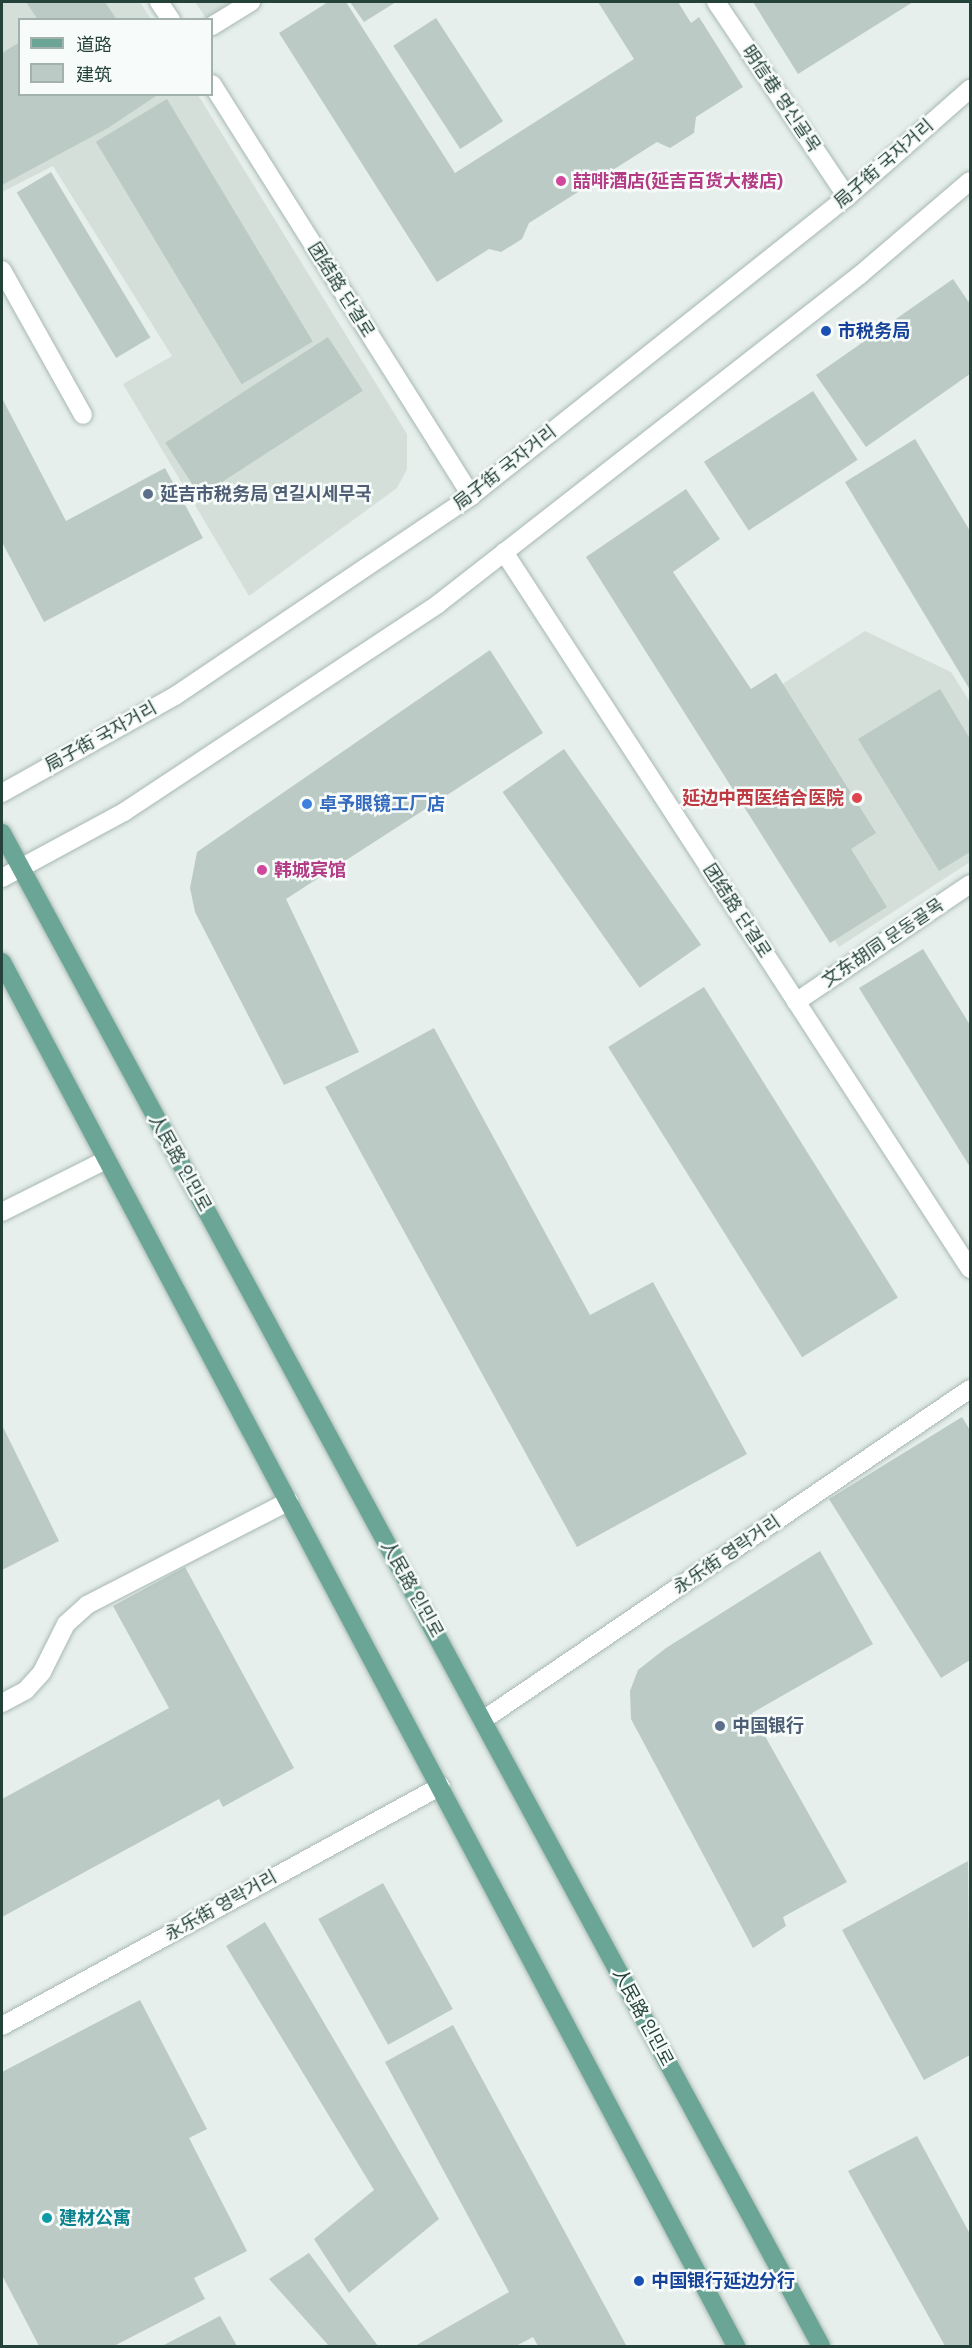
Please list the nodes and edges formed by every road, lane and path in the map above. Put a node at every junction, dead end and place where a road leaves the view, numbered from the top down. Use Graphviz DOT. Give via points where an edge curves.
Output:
graph roads {
  1 [pos="159,2"];
  2 [pos="251,2"];
  3 [pos="716,2"];
  4 [pos="170,18"];
  5 [pos="213,25"];
  6 [pos="213,86"];
  7 [pos="970,89"];
  8 [pos="970,181"];
  9 [pos="847,197"];
  10 [pos="2,270"];
  11 [pos="83,415"];
  12 [pos="471,496"];
  13 [pos="504,552"];
  14 [pos="2,793"];
  15 [pos="2,833"];
  16 [pos="20,869"];
  17 [pos="2,878"];
  18 [pos="970,884"];
  19 [pos="2,962"];
  20 [pos="796,1002"];
  21 [pos="106,1160"];
  22 [pos="2,1212"];
  23 [pos="970,1269"];
  24 [pos="970,1389"];
  25 [pos="289,1501"];
  26 [pos="2,1703"];
  27 [pos="483,1720"];
  28 [pos="441,1786"];
  29 [pos="2,2026"];
  30 [pos="736,2346"];
  31 [pos="821,2346"];
  1 -- 4 [label="street"];
  2 -- 5 [label="street"];
  3 -- 9 [label="street, 明信巷 명신골목"];
  6 -- 12 [label="street, 团结路 단결로"];
  7 -- 9 [label="street, 局子街 국자거리"];
  8 -- 13 [label="street" via="861,274"];
  9 -- 12 [label="street, 局子街 국자거리"];
  10 -- 11 [label="street"];
  12 -- 14 [label="street, 局子街 국자거리" via="175,696"];
  13 -- 16 [label="street" via="438,604 185,773 124,812"];
  13 -- 20 [label="street, 团结路 단결로"];
  15 -- 16 [label="main road, 人民路 인민로"];
  16 -- 17 [label="street"];
  16 -- 27 [label="main road, 人民路 인민로"];
  18 -- 20 [label="street, 文东胡同 문동골목"];
  19 -- 21 [label="main road"];
  20 -- 23 [label="street, 团结路 단결로"];
  21 -- 22 [label="street"];
  21 -- 25 [label="main road"];
  24 -- 27 [label="street, 永乐街 영락거리"];
  25 -- 26 [label="street" via="87,1605 66,1624 42,1672 26,1690"];
  25 -- 28 [label="main road"];
  27 -- 31 [label="main road, 人民路 인민로"];
  28 -- 29 [label="street, 永乐街 영락거리"];
  28 -- 30 [label="main road"];
}
